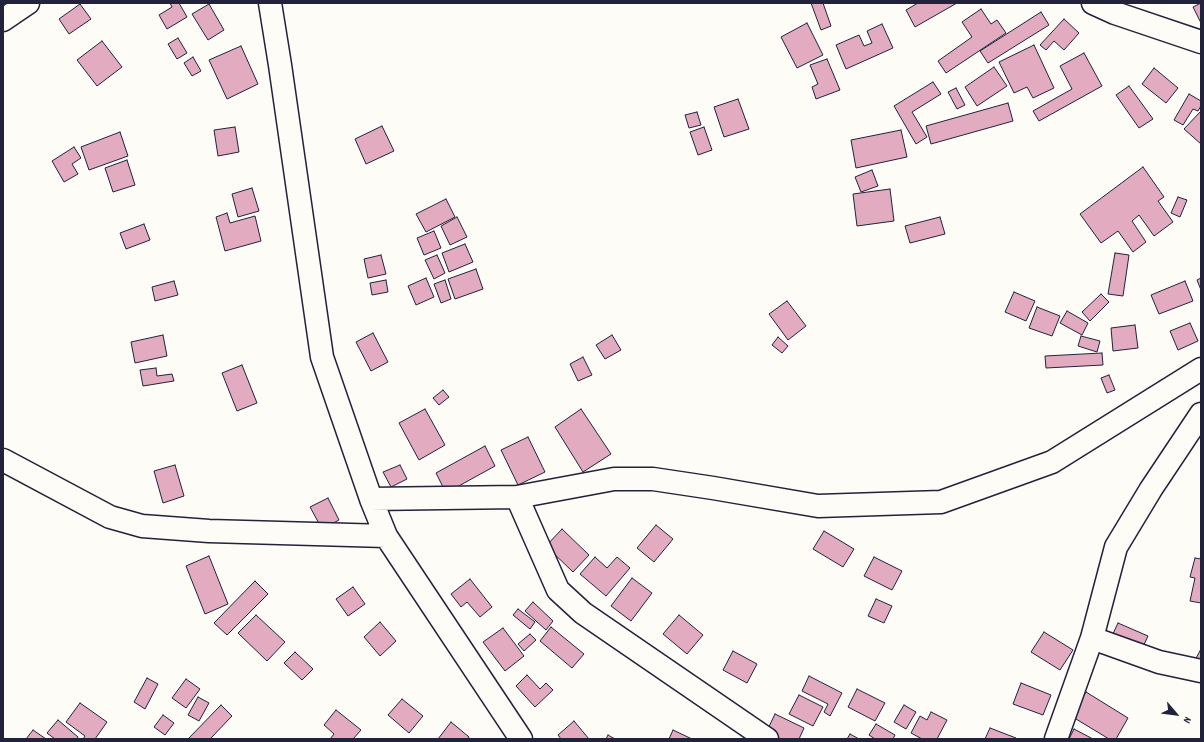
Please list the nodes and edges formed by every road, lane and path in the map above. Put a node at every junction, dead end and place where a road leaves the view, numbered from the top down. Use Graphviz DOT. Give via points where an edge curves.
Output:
graph roads {
  1 [pos="28,3"];
  2 [pos="270,3"];
  3 [pos="1094,3"];
  4 [pos="3,20"];
  5 [pos="1201,42"];
  6 [pos="1201,369"];
  7 [pos="1201,414"];
  8 [pos="3,460"];
  9 [pos="517,497"];
  10 [pos="371,499"];
  11 [pos="386,536"];
  12 [pos="1092,638"];
  13 [pos="1201,671"];
  14 [pos="1058,738"];
  15 [pos="521,739"];
  16 [pos="767,739"];
  1 -- 4 [label="street"];
  2 -- 10 [label="street" via="322,357"];
  3 -- 5 [label="street" via="1115,13"];
  6 -- 9 [label="street" via="1052,462 941,502 818,506 660,480 614,479"];
  7 -- 12 [label="street" via="1150,489 1116,547"];
  8 -- 11 [label="street" via="110,517 142,526 209,531"];
  9 -- 10 [label="street"];
  9 -- 16 [label="street" via="558,590 583,613"];
  10 -- 11 [label="street"];
  11 -- 15 [label="street"];
  12 -- 13 [label="street" via="1159,662"];
  12 -- 14 [label="street"];
}
